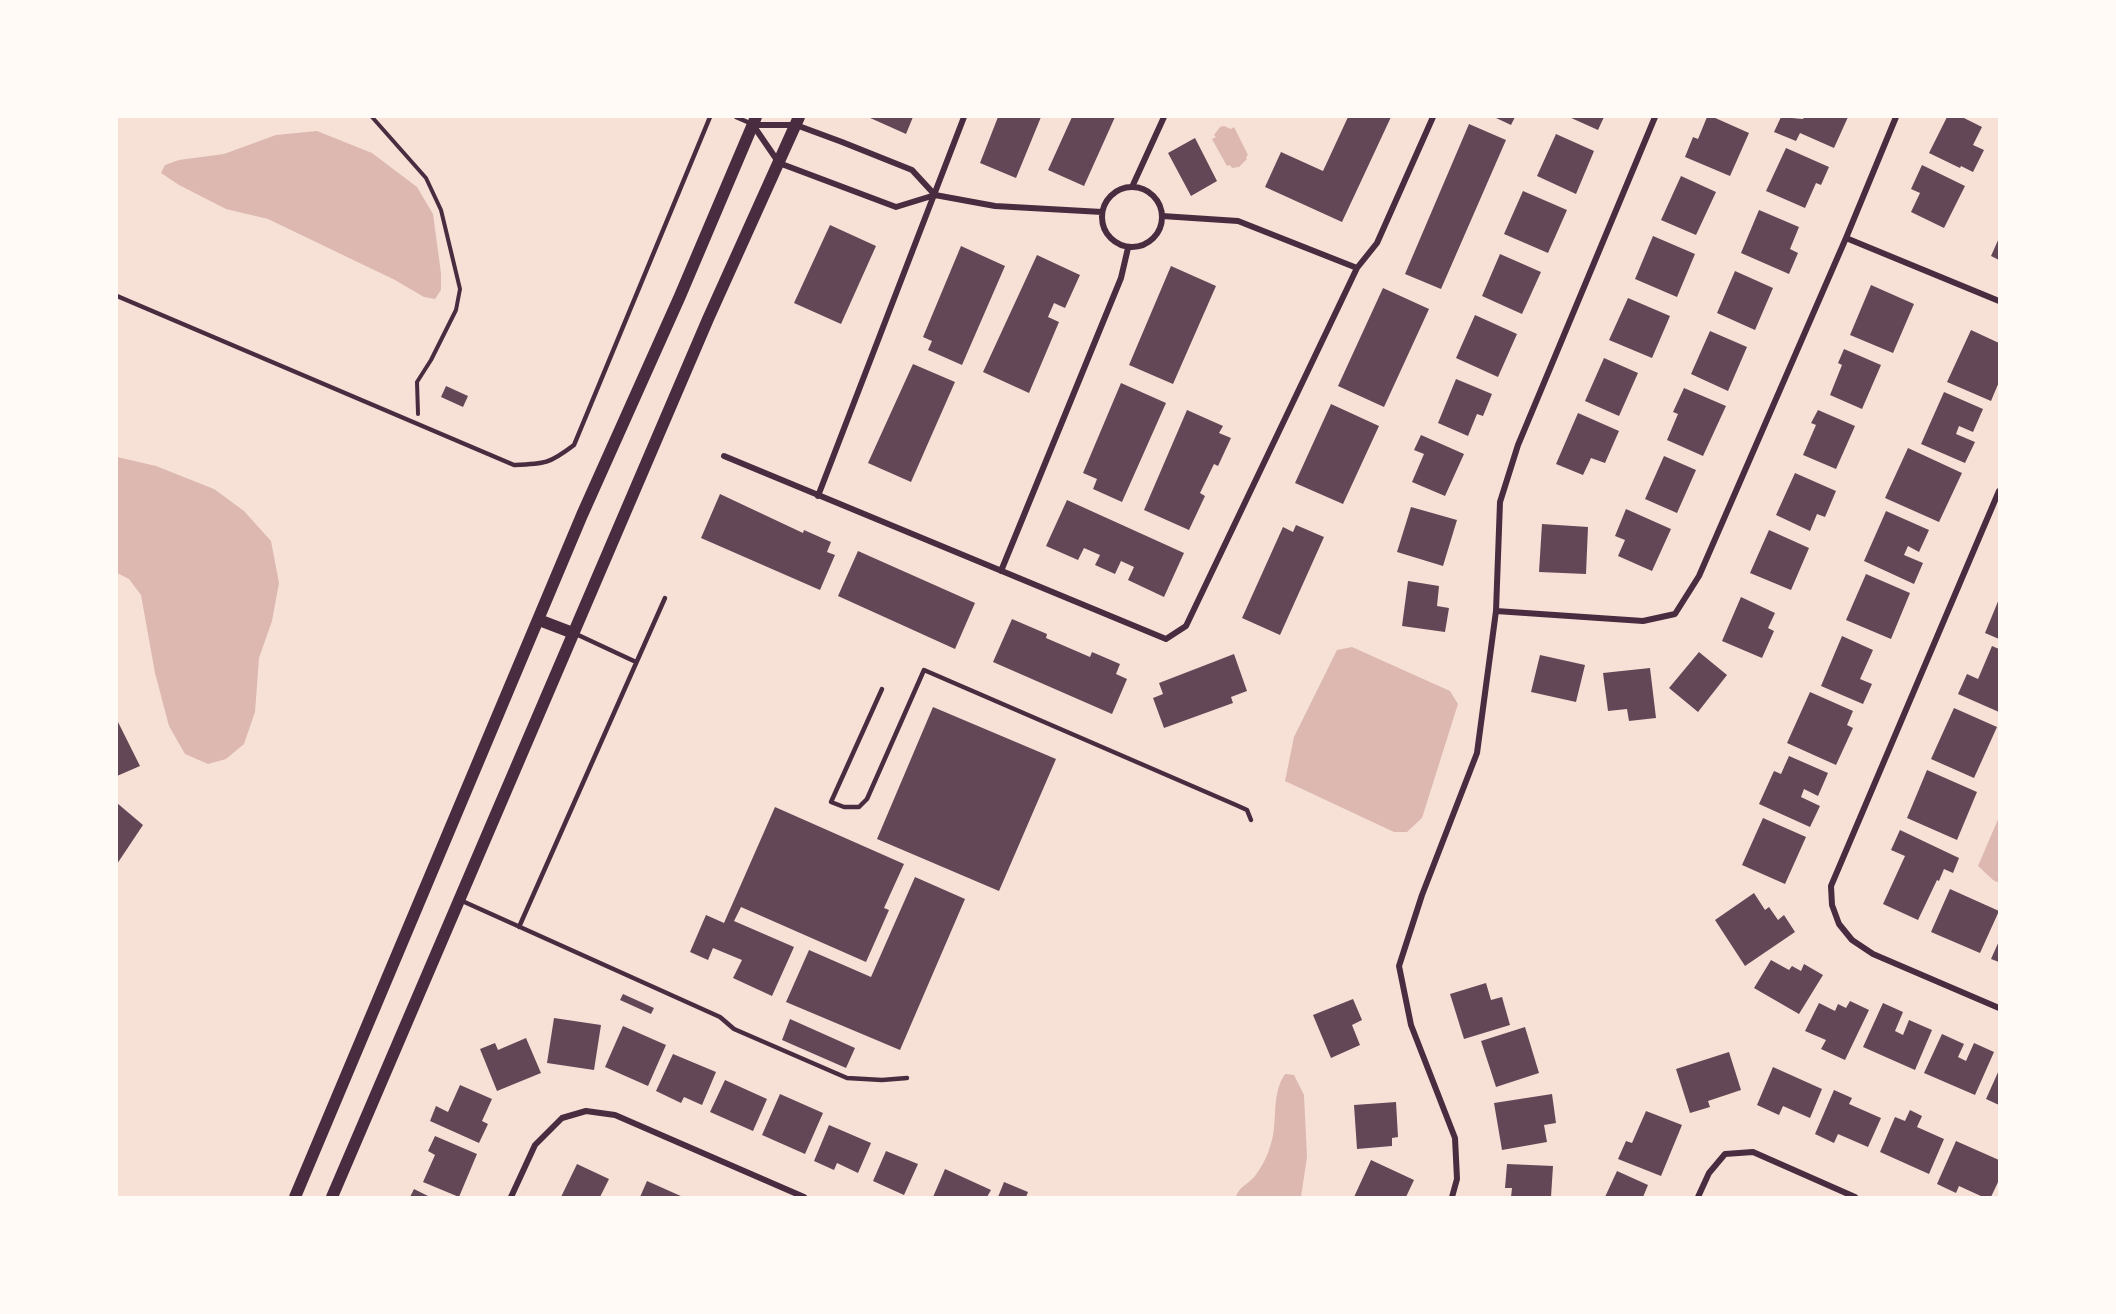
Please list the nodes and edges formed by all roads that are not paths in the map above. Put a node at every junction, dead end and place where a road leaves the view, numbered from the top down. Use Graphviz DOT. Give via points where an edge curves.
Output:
graph roads {
  1 [pos="710,117"];
  2 [pos="736,117"];
  3 [pos="964,117"];
  4 [pos="1164,117"];
  5 [pos="1433,117"];
  6 [pos="1655,117"];
  7 [pos="1896,117"];
  8 [pos="755,121"];
  9 [pos="798,121"];
  10 [pos="779,163"];
  11 [pos="1132,187"];
  12 [pos="935,195"];
  13 [pos="1102,212"];
  14 [pos="1162,216"];
  15 [pos="1846,238"];
  16 [pos="1128,248"];
  17 [pos="1357,268"];
  18 [pos="117,296"];
  19 [pos="1999,301"];
  20 [pos="724,456"];
  21 [pos="1999,491"];
  22 [pos="818,496"];
  23 [pos="1001,571"];
  24 [pos="664,598"];
  25 [pos="1496,611"];
  26 [pos="539,620"];
  27 [pos="573,633"];
  28 [pos="636,662"];
  29 [pos="882,688"];
  30 [pos="1251,820"];
  31 [pos="459,900"];
  32 [pos="519,927"];
  33 [pos="1999,1008"];
  34 [pos="907,1078"];
  35 [pos="295,1197"];
  36 [pos="332,1197"];
  37 [pos="511,1197"];
  38 [pos="804,1197"];
  39 [pos="1452,1197"];
  40 [pos="1698,1197"];
  41 [pos="1855,1197"];
  1 -- 18 [label="lane" via="574,446 553,461 514,465"];
  2 -- 8 [label="lane"];
  3 -- 12 [label="street"];
  4 -- 11 [label="street"];
  5 -- 17 [label="street" via="1377,243"];
  6 -- 25 [label="street" via="1518,446 1500,501"];
  7 -- 15 [label="street"];
  8 -- 9 [label="street"];
  8 -- 10 [label="street"];
  8 -- 26 [label="main road"];
  9 -- 10 [label="main road"];
  9 -- 12 [label="street" via="912,170"];
  10 -- 12 [label="street" via="896,207"];
  10 -- 27 [label="main road"];
  11 -- 13 [label="street" via="1112,196"];
  11 -- 14 [label="street" via="1154,196"];
  12 -- 13 [label="street" via="995,206"];
  12 -- 22 [label="street"];
  13 -- 16 [label="street" via="1110,237"];
  14 -- 16 [label="street" via="1160,230 1151,239 1142,246"];
  14 -- 17 [label="street" via="1238,221"];
  15 -- 19 [label="street"];
  15 -- 25 [label="street" via="1699,576 1676,614 1643,621"];
  16 -- 23 [label="street" via="1121,278"];
  17 -- 23 [label="street" via="1186,626 1166,639"];
  20 -- 22 [label="street"];
  21 -- 33 [label="street" via="1831,886 1839,924 1852,940 1873,954"];
  22 -- 23 [label="street"];
  24 -- 28 [label="lane"];
  25 -- 39 [label="street" via="1478,753 1422,895 1399,966 1411,1025 1455,1138 1457,1179"];
  26 -- 27 [label="main road"];
  26 -- 35 [label="main road"];
  27 -- 28 [label="lane"];
  27 -- 31 [label="main road"];
  28 -- 32 [label="lane"];
  29 -- 30 [label="lane" via="831,802 859,807 867,799 924,670 1247,810"];
  31 -- 32 [label="lane"];
  31 -- 36 [label="main road"];
  32 -- 34 [label="lane" via="847,1078"];
  37 -- 38 [label="street" via="535,1145 562,1118 586,1112 615,1115"];
  40 -- 41 [label="street" via="1709,1173 1725,1154 1753,1152"];
}
